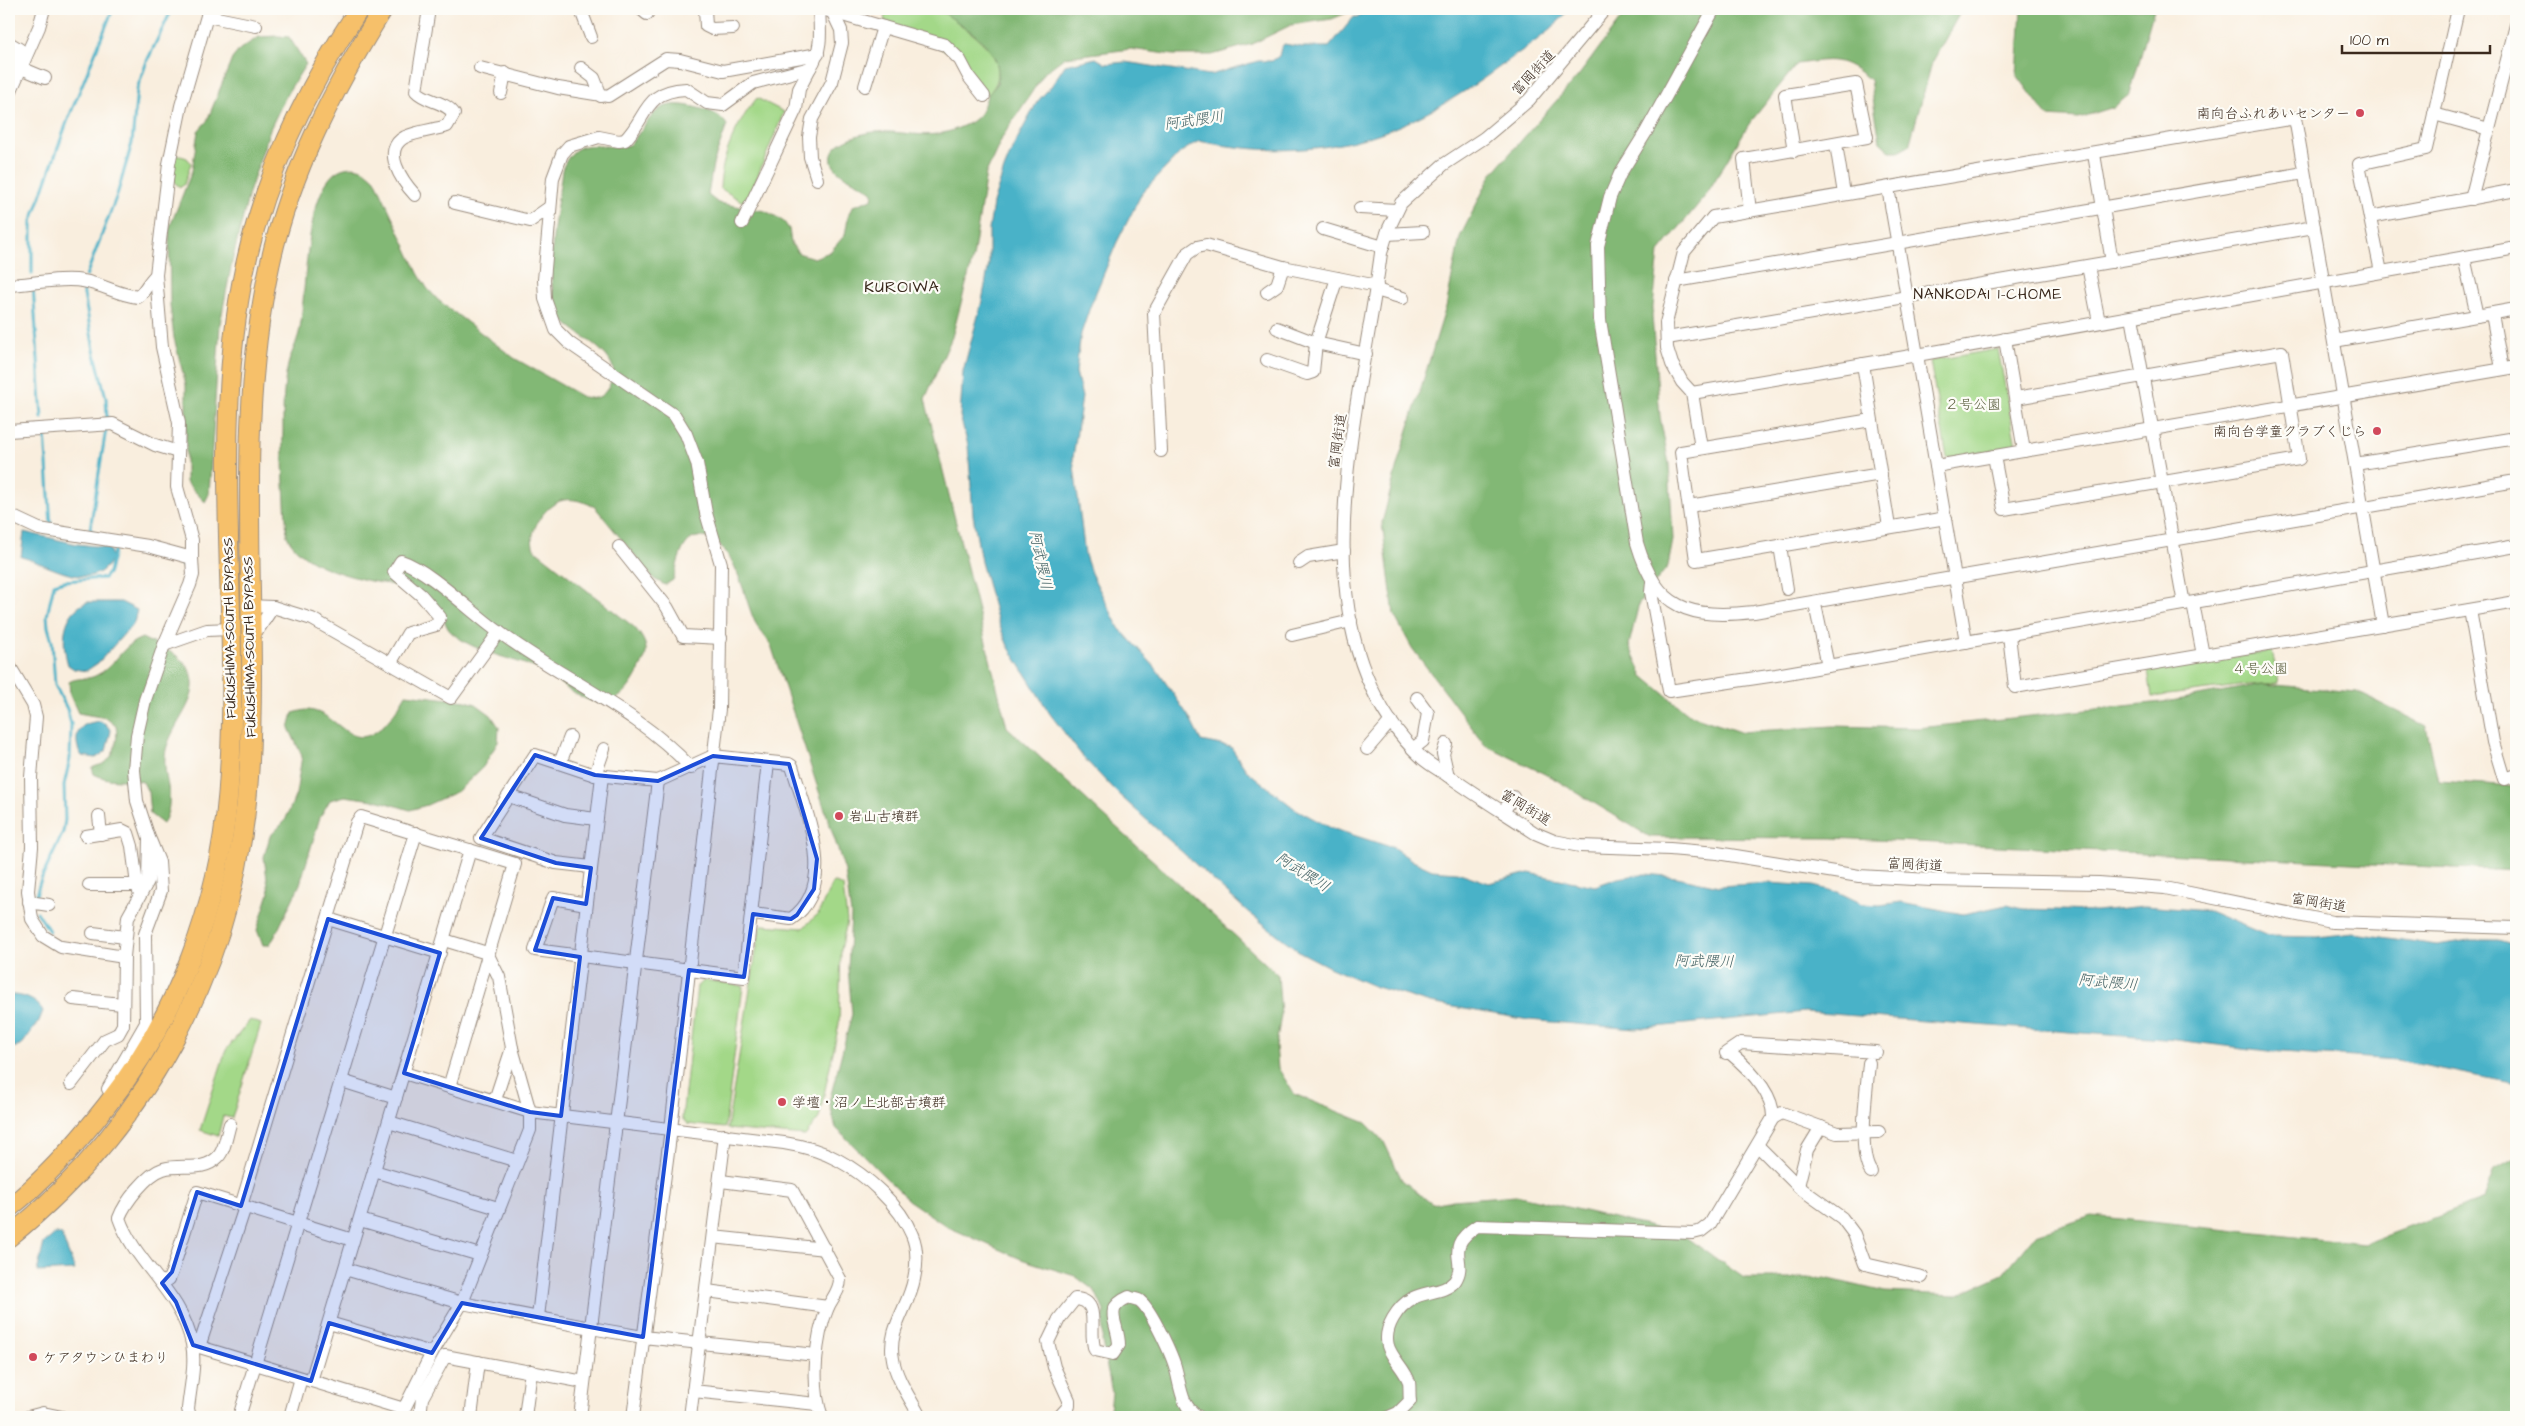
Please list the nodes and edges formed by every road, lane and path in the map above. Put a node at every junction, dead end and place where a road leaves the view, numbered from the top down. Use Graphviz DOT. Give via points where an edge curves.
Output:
graph roads {
  1 [pos="44,9"];
  2 [pos="359,9"];
  3 [pos="383,9"];
  4 [pos="429,9"];
  5 [pos="584,9"];
  6 [pos="705,9"];
  7 [pos="1605,9"];
  8 [pos="1714,9"];
  9 [pos="2458,9"];
  10 [pos="824,10"];
  11 [pos="208,12"];
  12 [pos="2516,25"];
  13 [pos="256,26"];
  14 [pos="883,27"];
  15 [pos="733,28"];
  16 [pos="590,37"];
  17 [pos="9,43"];
  18 [pos="818,54"];
  19 [pos="20,67"];
  20 [pos="480,68"];
  21 [pos="581,68"];
  22 [pos="810,68"];
  23 [pos="505,73"];
  24 [pos="45,78"];
  25 [pos="864,86"];
  26 [pos="501,93"];
  27 [pos="9,95"];
  28 [pos="601,96"];
  29 [pos="984,96"];
  30 [pos="2434,114"];
  31 [pos="2489,129"];
  32 [pos="1836,144"];
  33 [pos="1794,151"];
  34 [pos="2094,154"];
  35 [pos="2304,173"];
  36 [pos="817,179"];
  37 [pos="1888,188"];
  38 [pos="2516,190"];
  39 [pos="1844,194"];
  40 [pos="415,195"];
  41 [pos="2471,199"];
  42 [pos="455,203"];
  43 [pos="550,207"];
  44 [pos="1360,208"];
  45 [pos="2103,208"];
  46 [pos="1398,210"];
  47 [pos="1750,211"];
  48 [pos="2370,217"];
  49 [pos="742,223"];
  50 [pos="2314,227"];
  51 [pos="1322,230"];
  52 [pos="1423,232"];
  53 [pos="1387,234"];
  54 [pos="1898,243"];
  55 [pos="1383,247"];
  56 [pos="2516,248"];
  57 [pos="2464,257"];
  58 [pos="2112,262"];
  59 [pos="2088,266"];
  60 [pos="1283,267"];
  61 [pos="2381,272"];
  62 [pos="156,275"];
  63 [pos="1337,278"];
  64 [pos="1676,281"];
  65 [pos="2324,282"];
  66 [pos="9,285"];
  67 [pos="1376,288"];
  68 [pos="1267,292"];
  69 [pos="1403,298"];
  70 [pos="1907,298"];
  71 [pos="2516,310"];
  72 [pos="2492,314"];
  73 [pos="2132,316"];
  74 [pos="2477,316"];
  75 [pos="2099,322"];
  76 [pos="1277,328"];
  77 [pos="1667,338"];
  78 [pos="2005,339"];
  79 [pos="2334,341"];
  80 [pos="1316,343"];
  81 [pos="1366,354"];
  82 [pos="1917,355"];
  83 [pos="1267,360"];
  84 [pos="1863,364"];
  85 [pos="2516,366"];
  86 [pos="2502,369"];
  87 [pos="2143,376"];
  88 [pos="1692,393"];
  89 [pos="2343,397"];
  90 [pos="2016,398"];
  91 [pos="2291,406"];
  92 [pos="1871,420"];
  93 [pos="2152,428"];
  94 [pos="9,431"];
  95 [pos="2516,438"];
  96 [pos="1701,448"];
  97 [pos="1160,451"];
  98 [pos="2024,451"];
  99 [pos="178,452"];
  100 [pos="1994,456"];
  101 [pos="2355,464"];
  102 [pos="1936,466"];
  103 [pos="1881,474"];
  104 [pos="2516,481"];
  105 [pos="2161,482"];
  106 [pos="1689,506"];
  107 [pos="2363,509"];
  108 [pos="9,515"];
  109 [pos="1946,518"];
  110 [pos="1888,528"];
  111 [pos="2172,541"];
  112 [pos="1780,546"];
  113 [pos="2516,546"];
  114 [pos="619,547"];
  115 [pos="1344,551"];
  116 [pos="192,558"];
  117 [pos="1299,563"];
  118 [pos="2374,571"];
  119 [pos="1956,578"];
  120 [pos="1652,582"];
  121 [pos="1787,589"];
  122 [pos="2516,602"];
  123 [pos="2189,604"];
  124 [pos="249,606"];
  125 [pos="273,607"];
  126 [pos="1816,609"];
  127 [pos="2470,610"];
  128 [pos="1351,621"];
  129 [pos="2384,625"];
  130 [pos="230,629"];
  131 [pos="250,629"];
  132 [pos="499,632"];
  133 [pos="1292,635"];
  134 [pos="2009,635"];
  135 [pos="721,638"];
  136 [pos="1966,642"];
  137 [pos="164,645"];
  138 [pos="2203,655"];
  139 [pos="391,662"];
  140 [pos="9,665"];
  141 [pos="1828,666"];
  142 [pos="1417,698"];
  143 [pos="1391,721"];
  144 [pos="570,737"];
  145 [pos="1446,744"];
  146 [pos="1414,748"];
  147 [pos="604,749"];
  148 [pos="1367,749"];
  149 [pos="713,756"];
  150 [pos="768,762"];
  151 [pos="560,763"];
  152 [pos="691,768"];
  153 [pos="2516,775"];
  154 [pos="599,776"];
  155 [pos="1448,776"];
  156 [pos="658,781"];
  157 [pos="509,796"];
  158 [pos="1513,797"];
  159 [pos="1503,812"];
  160 [pos="99,816"];
  161 [pos="596,819"];
  162 [pos="416,833"];
  163 [pos="101,834"];
  164 [pos="86,836"];
  165 [pos="149,838"];
  166 [pos="470,850"];
  167 [pos="591,867"];
  168 [pos="89,885"];
  169 [pos="139,890"];
  170 [pos="29,902"];
  171 [pos="586,904"];
  172 [pos="49,905"];
  173 [pos="752,914"];
  174 [pos="328,919"];
  175 [pos="2516,928"];
  176 [pos="93,933"];
  177 [pos="125,937"];
  178 [pos="384,938"];
  179 [pos="444,940"];
  180 [pos="487,953"];
  181 [pos="440,954"];
  182 [pos="124,957"];
  183 [pos="580,957"];
  184 [pos="635,964"];
  185 [pos="689,970"];
  186 [pos="74,999"];
  187 [pos="122,1004"];
  188 [pos="512,1048"];
  189 [pos="1876,1052"];
  190 [pos="1869,1063"];
  191 [pos="404,1073"];
  192 [pos="342,1082"];
  193 [pos="71,1084"];
  194 [pos="448,1086"];
  195 [pos="396,1098"];
  196 [pos="495,1100"];
  197 [pos="530,1112"];
  198 [pos="561,1116"];
  199 [pos="1774,1118"];
  200 [pos="389,1122"];
  201 [pos="616,1123"];
  202 [pos="230,1124"];
  203 [pos="1821,1127"];
  204 [pos="671,1129"];
  205 [pos="1879,1132"];
  206 [pos="1864,1133"];
  207 [pos="84,1134"];
  208 [pos="725,1135"];
  209 [pos="1758,1146"];
  210 [pos="517,1161"];
  211 [pos="374,1170"];
  212 [pos="1871,1172"];
  213 [pos="721,1181"];
  214 [pos="1798,1186"];
  215 [pos="243,1206"];
  216 [pos="9,1208"];
  217 [pos="498,1208"];
  218 [pos="360,1220"];
  219 [pos="299,1223"];
  220 [pos="713,1236"];
  221 [pos="9,1237"];
  222 [pos="353,1240"];
  223 [pos="825,1249"];
  224 [pos="480,1255"];
  225 [pos="345,1269"];
  226 [pos="1922,1277"];
  227 [pos="162,1283"];
  228 [pos="707,1291"];
  229 [pos="462,1303"];
  230 [pos="828,1308"];
  231 [pos="538,1317"];
  232 [pos="329,1324"];
  233 [pos="592,1328"];
  234 [pos="643,1337"];
  235 [pos="700,1344"];
  236 [pos="196,1346"];
  237 [pos="432,1354"];
  238 [pos="816,1355"];
  239 [pos="478,1362"];
  240 [pos="255,1365"];
  241 [pos="531,1372"];
  242 [pos="306,1379"];
  243 [pos="584,1382"];
  244 [pos="693,1391"];
  245 [pos="817,1404"];
  246 [pos="28,1417"];
  247 [pos="62,1417"];
  248 [pos="190,1417"];
  249 [pos="239,1417"];
  250 [pos="290,1417"];
  251 [pos="420,1417"];
  252 [pos="471,1417"];
  253 [pos="525,1417"];
  254 [pos="580,1417"];
  255 [pos="633,1417"];
  256 [pos="690,1417"];
  257 [pos="822,1417"];
  258 [pos="920,1417"];
  259 [pos="1059,1417"];
  260 [pos="1200,1417"];
  261 [pos="1389,1417"];
  1 -- 19 [label="street"];
  2 -- 130 [label="highway, FUKUSHIMA-SOUTH BYPASS" via="313,85 281,150 247,255 236,319 227,417"];
  3 -- 124 [label="highway, FUKUSHIMA-SOUTH BYPASS" via="360,45 296,176 269,265 253,381 248,478"];
  4 -- 40 [label="street" via="416,91 449,108 454,114 448,126 404,138 396,147 395,164 403,182"];
  5 -- 16 [label="street" via="582,13"];
  6 -- 15 [label="street" via="706,26 712,30"];
  7 -- 46 [label="street, 富岡街道" via="1529,100 1484,138 1443,164 1401,203"];
  8 -- 120 [label="street" via="1620,174 1610,197 1598,246 1600,320 1631,514 1643,564"];
  9 -- 30 [label="street"];
  10 -- 14 [label="street"];
  10 -- 18 [label="street"];
  10 -- 36 [label="street" via="841,30 842,44 832,82 812,119 810,156"];
  11 -- 13 [label="street"];
  11 -- 62 [label="street" via="181,106 169,164"];
  12 -- 31 [label="street"];
  14 -- 25 [label="street"];
  14 -- 29 [label="street" via="945,45 960,60"];
  17 -- 19 [label="street" via="19,49 14,65"];
  18 -- 22 [label="street"];
  18 -- 28 [label="street" via="723,71 666,59 614,94"];
  19 -- 24 [label="street"];
  19 -- 27 [label="street"];
  20 -- 23 [label="street"];
  21 -- 28 [label="street" via="594,78"];
  22 -- 43 [label="street" via="752,83 723,105 707,103 686,89 657,98 643,111 625,140 599,137 569,146 562,154 553,178"];
  22 -- 49 [label="street" via="799,89 796,109"];
  23 -- 26 [label="street"];
  23 -- 28 [label="street"];
  30 -- 31 [label="street"];
  30 -- 48 [label="street" via="2426,149 2359,164"];
  31 -- 41 [label="street"];
  32 -- 33 [label="street"];
  32 -- 33 [label="street" via="1867,136 1856,84 1784,95"];
  32 -- 39 [label="street"];
  33 -- 47 [label="street" via="1744,159"];
  34 -- 35 [label="street" via="2295,118"];
  34 -- 37 [label="street"];
  34 -- 45 [label="street"];
  35 -- 45 [label="street"];
  35 -- 50 [label="street"];
  37 -- 39 [label="street"];
  37 -- 54 [label="street"];
  38 -- 41 [label="street"];
  39 -- 47 [label="street"];
  41 -- 48 [label="street"];
  42 -- 43 [label="street" via="530,221"];
  43 -- 135 [label="street" via="544,280 545,299 556,330 569,343 675,416 686,434 697,463 706,513 722,564"];
  44 -- 46 [label="street"];
  45 -- 54 [label="street"];
  45 -- 58 [label="street"];
  46 -- 53 [label="street, 富岡街道"];
  47 -- 64 [label="street" via="1713,217 1684,252"];
  48 -- 61 [label="street"];
  50 -- 58 [label="street"];
  50 -- 65 [label="street"];
  51 -- 55 [label="street"];
  52 -- 53 [label="street"];
  53 -- 55 [label="street, 富岡街道"];
  54 -- 64 [label="street"];
  54 -- 70 [label="street"];
  55 -- 67 [label="street, 富岡街道"];
  56 -- 57 [label="street"];
  57 -- 61 [label="street"];
  57 -- 74 [label="street"];
  58 -- 59 [label="street"];
  59 -- 70 [label="street"];
  59 -- 75 [label="street"];
  60 -- 63 [label="street"];
  60 -- 68 [label="street" via="1277,284"];
  60 -- 97 [label="street" via="1206,246 1197,247 1187,254 1154,313"];
  61 -- 65 [label="street"];
  62 -- 66 [label="street" via="147,282 144,292 138,297 79,280"];
  62 -- 99 [label="street" via="162,348 179,423"];
  63 -- 67 [label="street"];
  63 -- 80 [label="street"];
  64 -- 77 [label="street" via="1666,323"];
  65 -- 73 [label="street"];
  65 -- 79 [label="street"];
  67 -- 69 [label="street"];
  67 -- 81 [label="street, 富岡街道"];
  70 -- 77 [label="street"];
  70 -- 82 [label="street"];
  71 -- 72 [label="street"];
  72 -- 74 [label="street"];
  72 -- 86 [label="street"];
  73 -- 75 [label="street"];
  73 -- 87 [label="street"];
  74 -- 79 [label="street"];
  75 -- 78 [label="street"];
  76 -- 80 [label="street"];
  77 -- 88 [label="street" via="1672,364"];
  78 -- 82 [label="street"];
  78 -- 90 [label="street"];
  79 -- 89 [label="street"];
  80 -- 81 [label="street"];
  80 -- 83 [label="street" via="1313,372 1307,374"];
  81 -- 115 [label="street, 富岡街道" via="1345,497"];
  82 -- 84 [label="street"];
  82 -- 102 [label="street"];
  84 -- 88 [label="street"];
  84 -- 92 [label="street"];
  85 -- 86 [label="street"];
  86 -- 89 [label="street"];
  87 -- 90 [label="street"];
  87 -- 91 [label="street" via="2282,352"];
  87 -- 93 [label="street"];
  88 -- 96 [label="street"];
  89 -- 91 [label="street"];
  89 -- 101 [label="street"];
  90 -- 98 [label="street"];
  91 -- 93 [label="street"];
  91 -- 105 [label="street" via="2299,459"];
  92 -- 96 [label="street"];
  92 -- 103 [label="street"];
  93 -- 98 [label="street"];
  93 -- 105 [label="street"];
  94 -- 99 [label="street" via="113,424 155,445"];
  95 -- 101 [label="street"];
  96 -- 106 [label="street" via="1681,452"];
  98 -- 100 [label="street"];
  99 -- 116 [label="street" via="177,488 192,540"];
  100 -- 102 [label="street"];
  100 -- 105 [label="street" via="2004,509"];
  101 -- 107 [label="street"];
  102 -- 109 [label="street"];
  103 -- 106 [label="street"];
  103 -- 110 [label="street"];
  104 -- 107 [label="street"];
  105 -- 111 [label="street"];
  106 -- 112 [label="street" via="1696,560"];
  107 -- 111 [label="street"];
  107 -- 118 [label="street"];
  108 -- 116 [label="street" via="39,529 148,546"];
  109 -- 110 [label="street"];
  109 -- 119 [label="street"];
  110 -- 112 [label="street"];
  111 -- 119 [label="street"];
  111 -- 123 [label="street"];
  112 -- 121 [label="street"];
  113 -- 118 [label="street"];
  114 -- 135 [label="street" via="667,606 683,636"];
  115 -- 117 [label="street" via="1308,557"];
  115 -- 128 [label="street, 富岡街道"];
  116 -- 137 [label="street" via="190,585"];
  118 -- 123 [label="street"];
  118 -- 129 [label="street"];
  119 -- 120 [label="street" via="1721,615 1680,606 1665,597"];
  119 -- 136 [label="street"];
  120 -- 141 [label="street" via="1651,592 1669,691"];
  122 -- 127 [label="street"];
  123 -- 134 [label="street"];
  123 -- 138 [label="street"];
  124 -- 125 [label="street"];
  124 -- 131 [label="highway, FUKUSHIMA-SOUTH BYPASS"];
  125 -- 131 [label="street" via="260,628"];
  125 -- 139 [label="street" via="312,619"];
  126 -- 141 [label="street"];
  127 -- 129 [label="street"];
  127 -- 153 [label="street" via="2493,742 2504,779"];
  128 -- 133 [label="street"];
  128 -- 143 [label="street, 富岡街道" via="1360,659"];
  129 -- 138 [label="street"];
  130 -- 137 [label="street" via="207,630"];
  130 -- 207 [label="highway, FUKUSHIMA-SOUTH BYPASS" via="228,796 209,903 192,953 151,1040 132,1071"];
  131 -- 221 [label="highway, FUKUSHIMA-SOUTH BYPASS" via="251,720 245,822 226,915 209,966 188,1013 139,1098 66,1185"];
  132 -- 139 [label="street" via="452,698"];
  132 -- 139 [label="street" via="419,571 400,561 394,572 421,595 440,618 436,625 408,633"];
  132 -- 152 [label="street" via="646,728"];
  134 -- 136 [label="street"];
  134 -- 138 [label="street" via="2015,687"];
  135 -- 149 [label="street"];
  136 -- 141 [label="street"];
  137 -- 165 [label="street" via="145,700 134,770 137,801"];
  140 -- 170 [label="street" via="33,705 36,717"];
  142 -- 146 [label="street" via="1428,713 1423,741"];
  143 -- 146 [label="street, 富岡街道"];
  143 -- 148 [label="street"];
  144 -- 151 [label="street"];
  145 -- 155 [label="street" via="1443,754"];
  146 -- 155 [label="street, 富岡街道" via="1422,759"];
  147 -- 154 [label="street"];
  149 -- 150 [label="street"];
  149 -- 152 [label="street"];
  149 -- 185 [label="street"];
  150 -- 173 [label="street"];
  150 -- 173 [label="street" via="792,766 814,844 817,876 808,901 791,919"];
  151 -- 154 [label="street"];
  151 -- 157 [label="street" via="535,755"];
  152 -- 156 [label="street"];
  154 -- 156 [label="street"];
  154 -- 161 [label="street"];
  155 -- 159 [label="street, 富岡街道"];
  156 -- 184 [label="street"];
  157 -- 161 [label="street" via="565,815"];
  157 -- 167 [label="street" via="481,838 556,863"];
  158 -- 159 [label="street"];
  159 -- 175 [label="street, 富岡街道" via="1535,833 1580,846 1670,848 1717,853 1859,876 2165,888 2332,922"];
  160 -- 163 [label="street"];
  161 -- 167 [label="street"];
  162 -- 166 [label="street"];
  162 -- 174 [label="street" via="361,817"];
  162 -- 178 [label="street"];
  163 -- 164 [label="street"];
  163 -- 169 [label="street" via="122,830 128,833"];
  165 -- 169 [label="street" via="148,881"];
  165 -- 207 [label="street" via="154,843 159,862 161,890 145,934 146,1023 85,1127"];
  166 -- 179 [label="street"];
  166 -- 180 [label="street" via="515,864"];
  167 -- 171 [label="street"];
  168 -- 169 [label="street"];
  169 -- 177 [label="street" via="128,917"];
  170 -- 172 [label="street"];
  170 -- 182 [label="street" via="36,929 54,944"];
  171 -- 183 [label="street"];
  171 -- 183 [label="street" via="554,898 535,950"];
  173 -- 185 [label="street" via="744,977"];
  174 -- 178 [label="street"];
  174 -- 215 [label="street"];
  176 -- 177 [label="street"];
  177 -- 182 [label="street"];
  178 -- 181 [label="street"];
  178 -- 192 [label="street"];
  179 -- 180 [label="street"];
  179 -- 181 [label="street"];
  180 -- 188 [label="street" via="499,977"];
  180 -- 194 [label="street"];
  181 -- 191 [label="street"];
  182 -- 187 [label="street"];
  183 -- 184 [label="street"];
  183 -- 198 [label="street"];
  184 -- 185 [label="street"];
  184 -- 201 [label="street"];
  185 -- 204 [label="street"];
  186 -- 187 [label="street"];
  187 -- 193 [label="street" via="122,1025 118,1034 105,1040"];
  188 -- 196 [label="street"];
  188 -- 197 [label="street"];
  189 -- 199 [label="street" via="1741,1043 1728,1052 1747,1067 1774,1110"];
  190 -- 206 [label="street"];
  191 -- 194 [label="street"];
  191 -- 195 [label="street"];
  192 -- 195 [label="street"];
  192 -- 219 [label="street"];
  194 -- 196 [label="street"];
  195 -- 200 [label="street"];
  196 -- 197 [label="street"];
  197 -- 198 [label="street"];
  197 -- 210 [label="street" via="530,1130"];
  198 -- 201 [label="street"];
  198 -- 231 [label="street"];
  199 -- 203 [label="street" via="1782,1113"];
  199 -- 209 [label="street"];
  200 -- 210 [label="street"];
  200 -- 211 [label="street"];
  201 -- 204 [label="street"];
  201 -- 233 [label="street"];
  202 -- 227 [label="street" via="220,1155 205,1166 164,1168 154,1173 124,1205 120,1222 133,1246"];
  203 -- 206 [label="street" via="1837,1133"];
  203 -- 214 [label="street" via="1806,1150"];
  204 -- 208 [label="street"];
  204 -- 234 [label="street"];
  205 -- 206 [label="street"];
  206 -- 212 [label="street" via="1865,1160"];
  207 -- 216 [label="highway, FUKUSHIMA-SOUTH BYPASS"];
  208 -- 213 [label="street"];
  208 -- 258 [label="street" via="803,1146 839,1160 865,1179 902,1217 912,1234 917,1264 914,1282 894,1329 892,1358"];
  209 -- 214 [label="street"];
  209 -- 261 [label="street" via="1710,1224 1701,1231 1652,1232 1489,1224 1465,1233 1458,1244 1458,1276 1451,1286 1414,1297 1401,1307 1388,1332 1388,1346 1409,1382 1410,1401"];
  210 -- 217 [label="street"];
  211 -- 217 [label="street"];
  211 -- 218 [label="street"];
  213 -- 220 [label="street"];
  213 -- 223 [label="street" via="792,1190"];
  214 -- 226 [label="street" via="1842,1218 1854,1234 1865,1264"];
  215 -- 219 [label="street"];
  215 -- 227 [label="street" via="197,1192 172,1272"];
  215 -- 236 [label="street"];
  217 -- 224 [label="street"];
  218 -- 222 [label="street"];
  218 -- 224 [label="street"];
  219 -- 222 [label="street"];
  219 -- 240 [label="street"];
  220 -- 223 [label="street"];
  220 -- 228 [label="street"];
  222 -- 225 [label="street"];
  223 -- 230 [label="street" via="840,1279 840,1286"];
  224 -- 229 [label="street"];
  225 -- 229 [label="street"];
  225 -- 232 [label="street"];
  227 -- 236 [label="street" via="176,1302"];
  228 -- 230 [label="street"];
  228 -- 235 [label="street"];
  229 -- 231 [label="street"];
  229 -- 237 [label="street"];
  230 -- 238 [label="street"];
  231 -- 233 [label="street"];
  232 -- 237 [label="street"];
  232 -- 242 [label="street"];
  233 -- 234 [label="street"];
  233 -- 243 [label="street"];
  234 -- 235 [label="street"];
  234 -- 255 [label="street"];
  235 -- 238 [label="street"];
  235 -- 244 [label="street"];
  236 -- 240 [label="street"];
  236 -- 248 [label="street" via="188,1409"];
  237 -- 242 [label="street" via="404,1409"];
  238 -- 245 [label="street"];
  239 -- 241 [label="street"];
  239 -- 251 [label="street" via="445,1356 422,1398"];
  239 -- 252 [label="street"];
  240 -- 242 [label="street"];
  240 -- 249 [label="street"];
  241 -- 243 [label="street"];
  241 -- 253 [label="street"];
  242 -- 250 [label="street"];
  243 -- 254 [label="street"];
  244 -- 245 [label="street"];
  244 -- 256 [label="street"];
  245 -- 257 [label="street"];
  246 -- 247 [label="street" via="43,1413"];
  259 -- 260 [label="street" via="1069,1400 1054,1367 1048,1342 1059,1319 1075,1299 1085,1300 1092,1312 1091,1341 1095,1350 1113,1354 1120,1345 1114,1307 1129,1298 1140,1301 1153,1318 1176,1369 1181,1395 1193,1413"];
}
